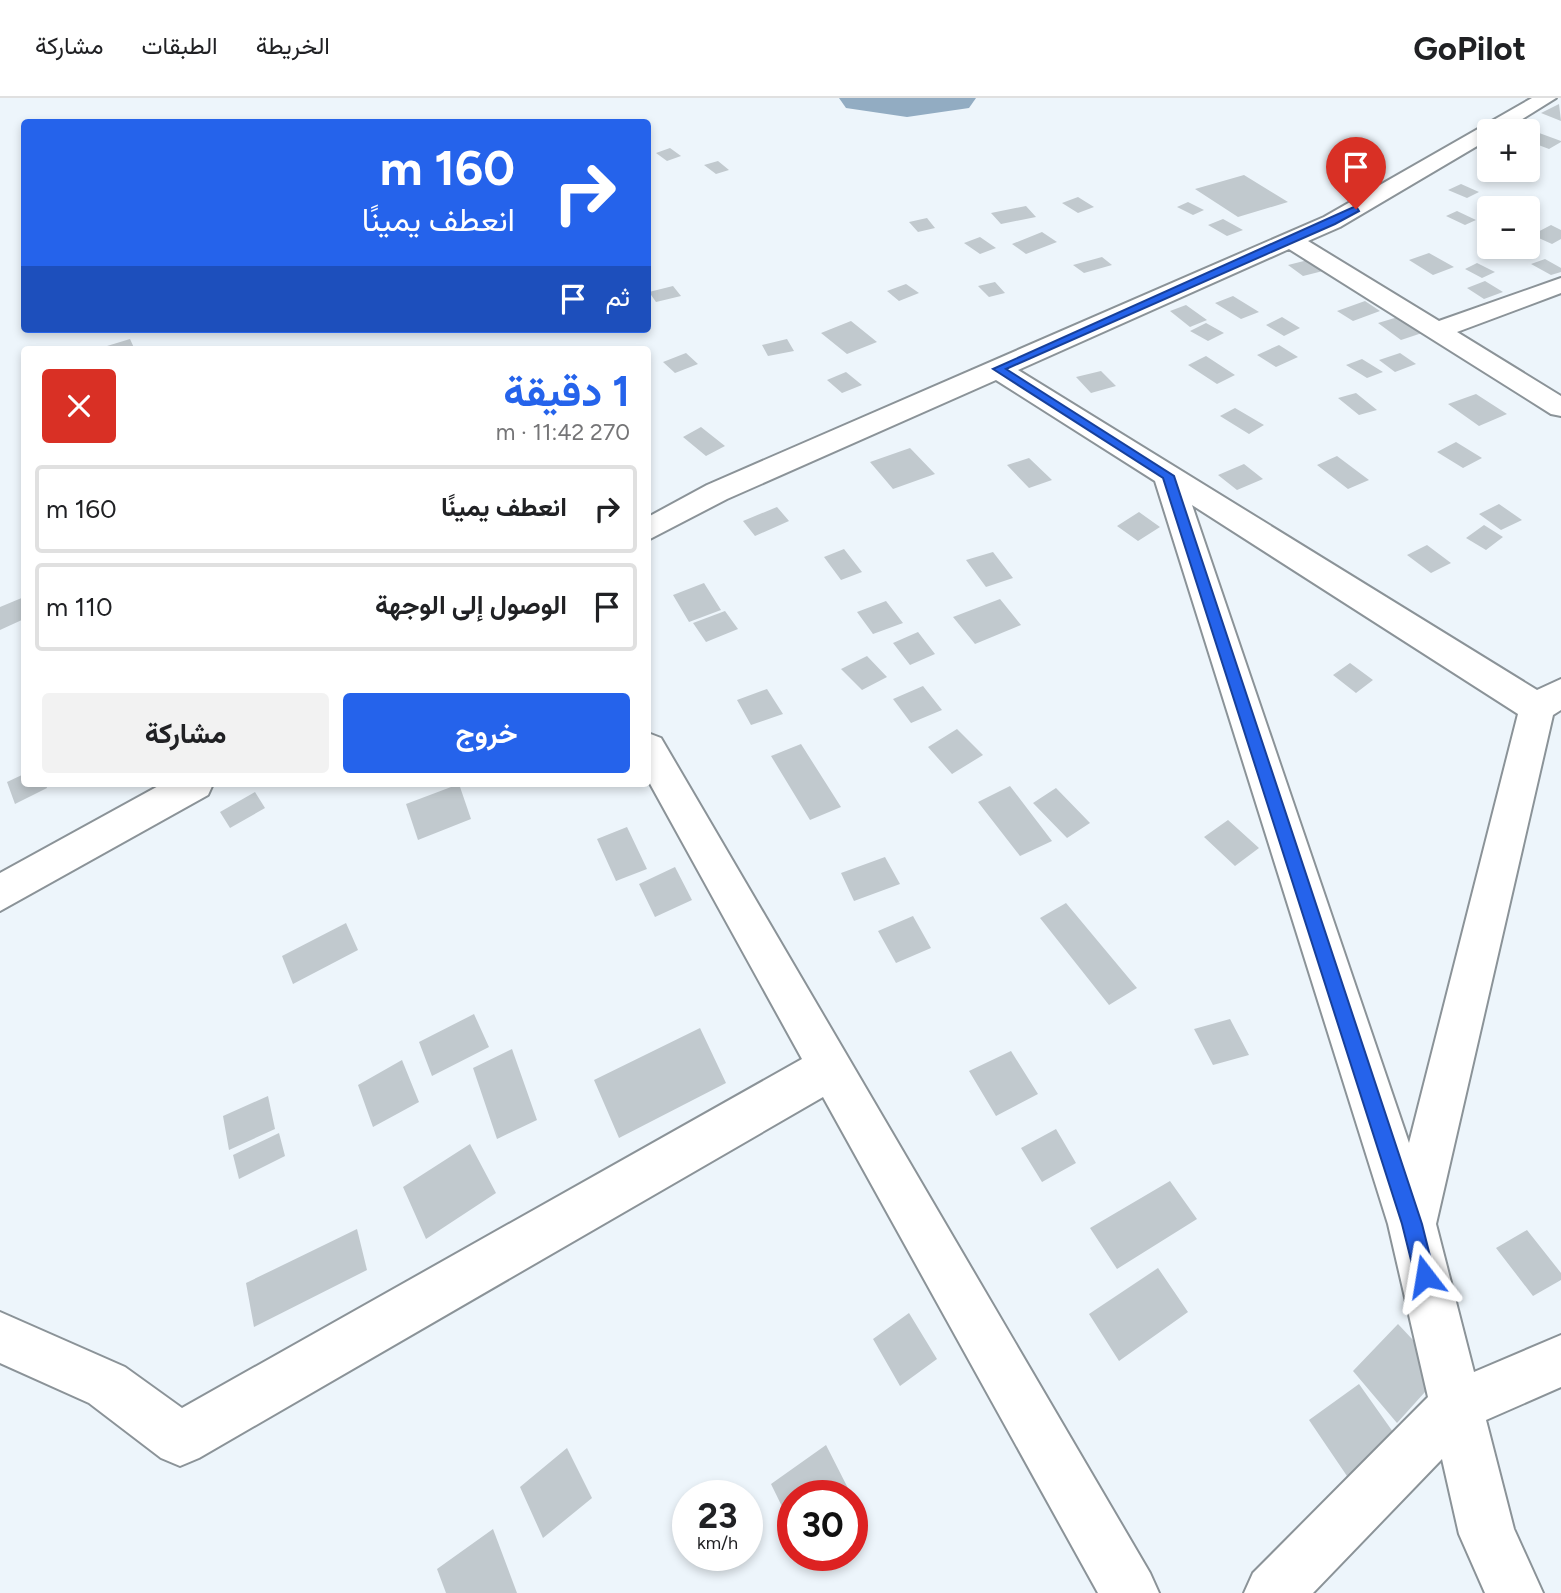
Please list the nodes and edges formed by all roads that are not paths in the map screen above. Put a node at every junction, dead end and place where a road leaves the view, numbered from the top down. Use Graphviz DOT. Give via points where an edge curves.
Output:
graph roads {
  1 [pos="1546,98"];
  2 [pos="1290,240"];
  3 [pos="1561,285"];
  4 [pos="1437,331"];
  5 [pos="998,369"];
  6 [pos="1561,408"];
  7 [pos="1168,476"];
  8 [pos="651,528"];
  9 [pos="1549,700"];
  10 [pos="651,753"];
  11 [pos="190,787"];
  12 [pos="0,893"];
  13 [pos="830,1069"];
  14 [pos="1412,1224"];
  15 [pos="0,1338"];
  16 [pos="1561,1361"];
  17 [pos="1457,1406"];
  18 [pos="1129,1593"];
  19 [pos="1273,1593"];
  20 [pos="1514,1593"];
  1 -- 2 [label="street" via="1332,222"];
  2 -- 4 [label="street"];
  2 -- 5 [label="street"];
  3 -- 4 [label="street"];
  4 -- 6 [label="street"];
  5 -- 7 [label="street"];
  5 -- 8 [label="street" via="717,492"];
  7 -- 9 [label="street"];
  7 -- 14 [label="street"];
  9 -- 14 [label="street"];
  10 -- 13 [label="street"];
  11 -- 12 [label="street"];
  13 -- 15 [label="street" via="180,1439 107,1385"];
  13 -- 18 [label="street"];
  14 -- 17 [label="street"];
  16 -- 17 [label="street"];
  17 -- 19 [label="street"];
  17 -- 20 [label="street" via="1487,1534"];
}
